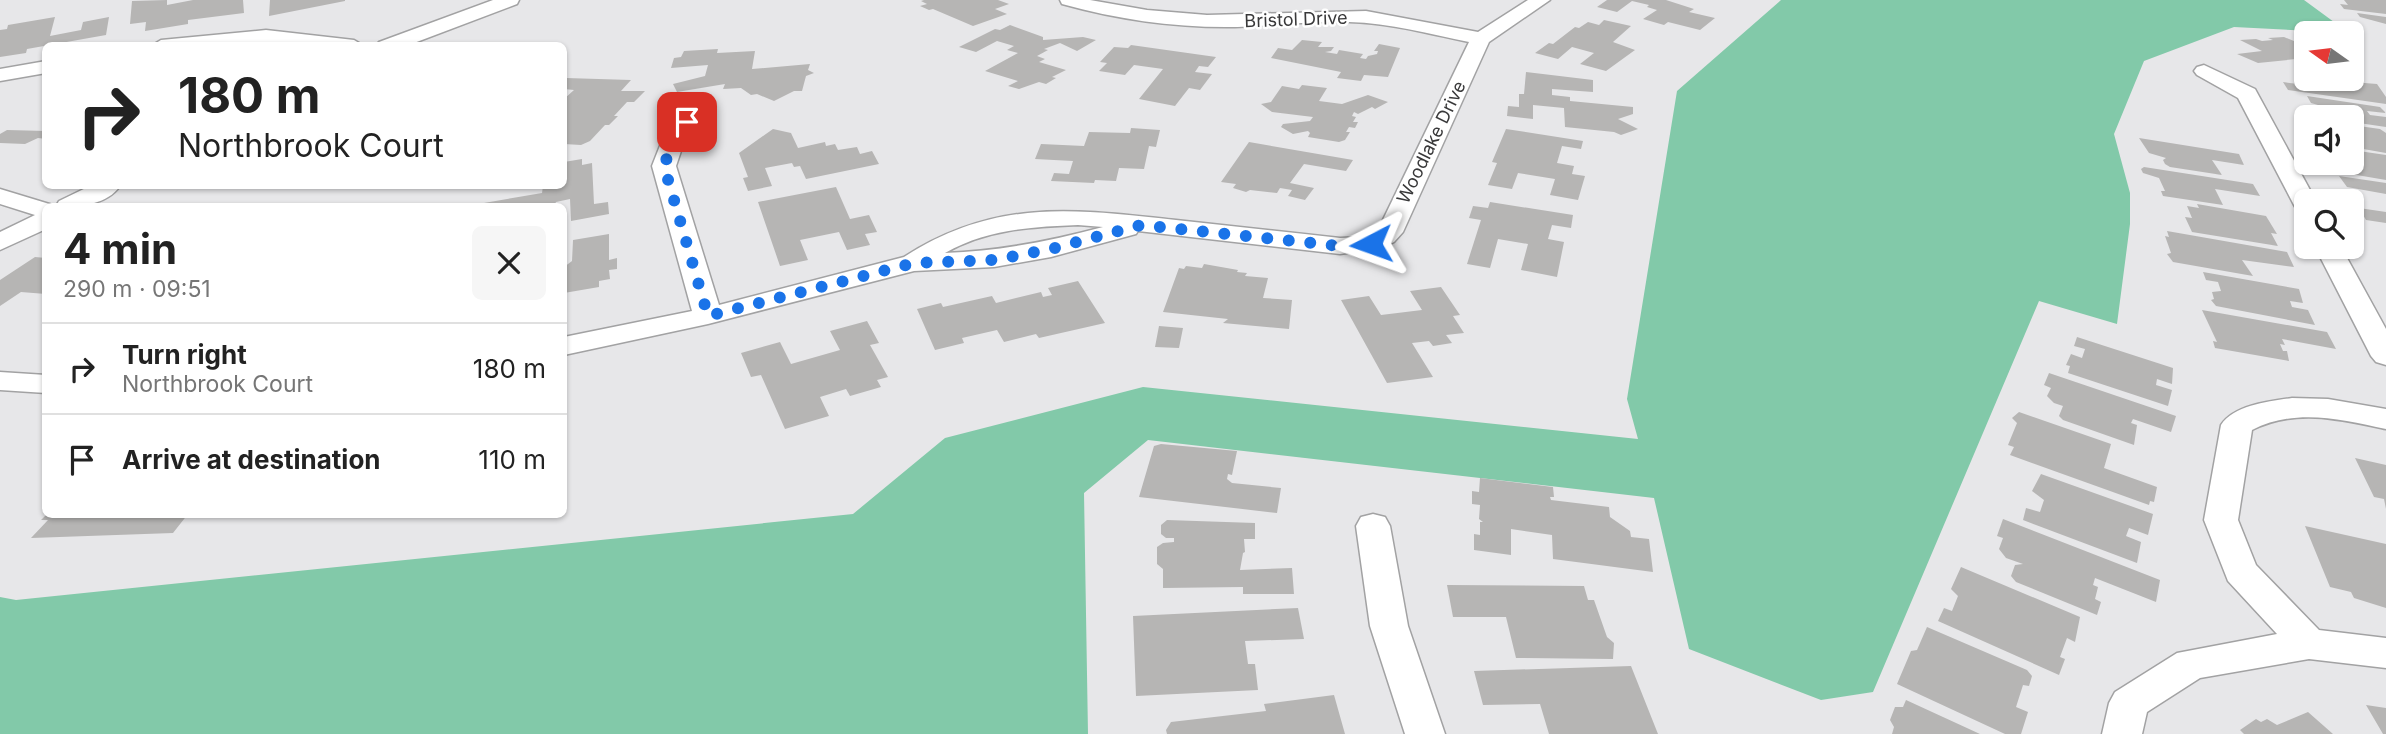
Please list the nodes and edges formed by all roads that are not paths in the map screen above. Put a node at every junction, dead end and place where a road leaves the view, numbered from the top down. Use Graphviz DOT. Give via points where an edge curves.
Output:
graph roads {
  1 [pos="453,0"];
  2 [pos="510,0"];
  3 [pos="1069,0"];
  4 [pos="1541,0"];
  5 [pos="1481,39"];
  6 [pos="394,41"];
  7 [pos="203,42"];
  8 [pos="319,42"];
  9 [pos="42,68"];
  10 [pos="2204,71"];
  11 [pos="0,75"];
  12 [pos="687,122"];
  13 [pos="102,189"];
  14 [pos="2298,189"];
  15 [pos="0,196"];
  16 [pos="74,203"];
  17 [pos="42,209"];
  18 [pos="42,221"];
  19 [pos="5,240"];
  20 [pos="2334,259"];
  21 [pos="708,316"];
  22 [pos="567,344"];
  23 [pos="2386,356"];
  24 [pos="0,381"];
  25 [pos="42,384"];
  26 [pos="2386,419"];
  27 [pos="1373,526"];
  28 [pos="2309,644"];
  29 [pos="2386,653"];
  30 [pos="1425,734"];
  31 [pos="2122,734"];
  1 -- 6 [label="street"];
  2 -- 6 [label="street"];
  3 -- 5 [label="street, Bristol Drive" via="1181,20 1353,16"];
  4 -- 5 [label="street"];
  5 -- 21 [label="street, Woodlake Drive" via="1383,239 1340,246 1141,225 994,260 914,263"];
  7 -- 8 [label="street" via="266,36"];
  9 -- 11 [label="street"];
  10 -- 14 [label="street" via="2247,93"];
  12 -- 21 [label="street" via="674,138 664,166"];
  13 -- 16 [label="street"];
  15 -- 17 [label="street"];
  18 -- 19 [label="street"];
  20 -- 23 [label="street"];
  21 -- 22 [label="street, Woodlake Drive"];
  24 -- 25 [label="street"];
  26 -- 28 [label="street" via="2293,407 2259,412 2237,425 2221,520 2241,572"];
  27 -- 30 [label="street" via="1389,626"];
  28 -- 29 [label="street"];
  28 -- 31 [label="street" via="2191,664 2129,703"];
}
